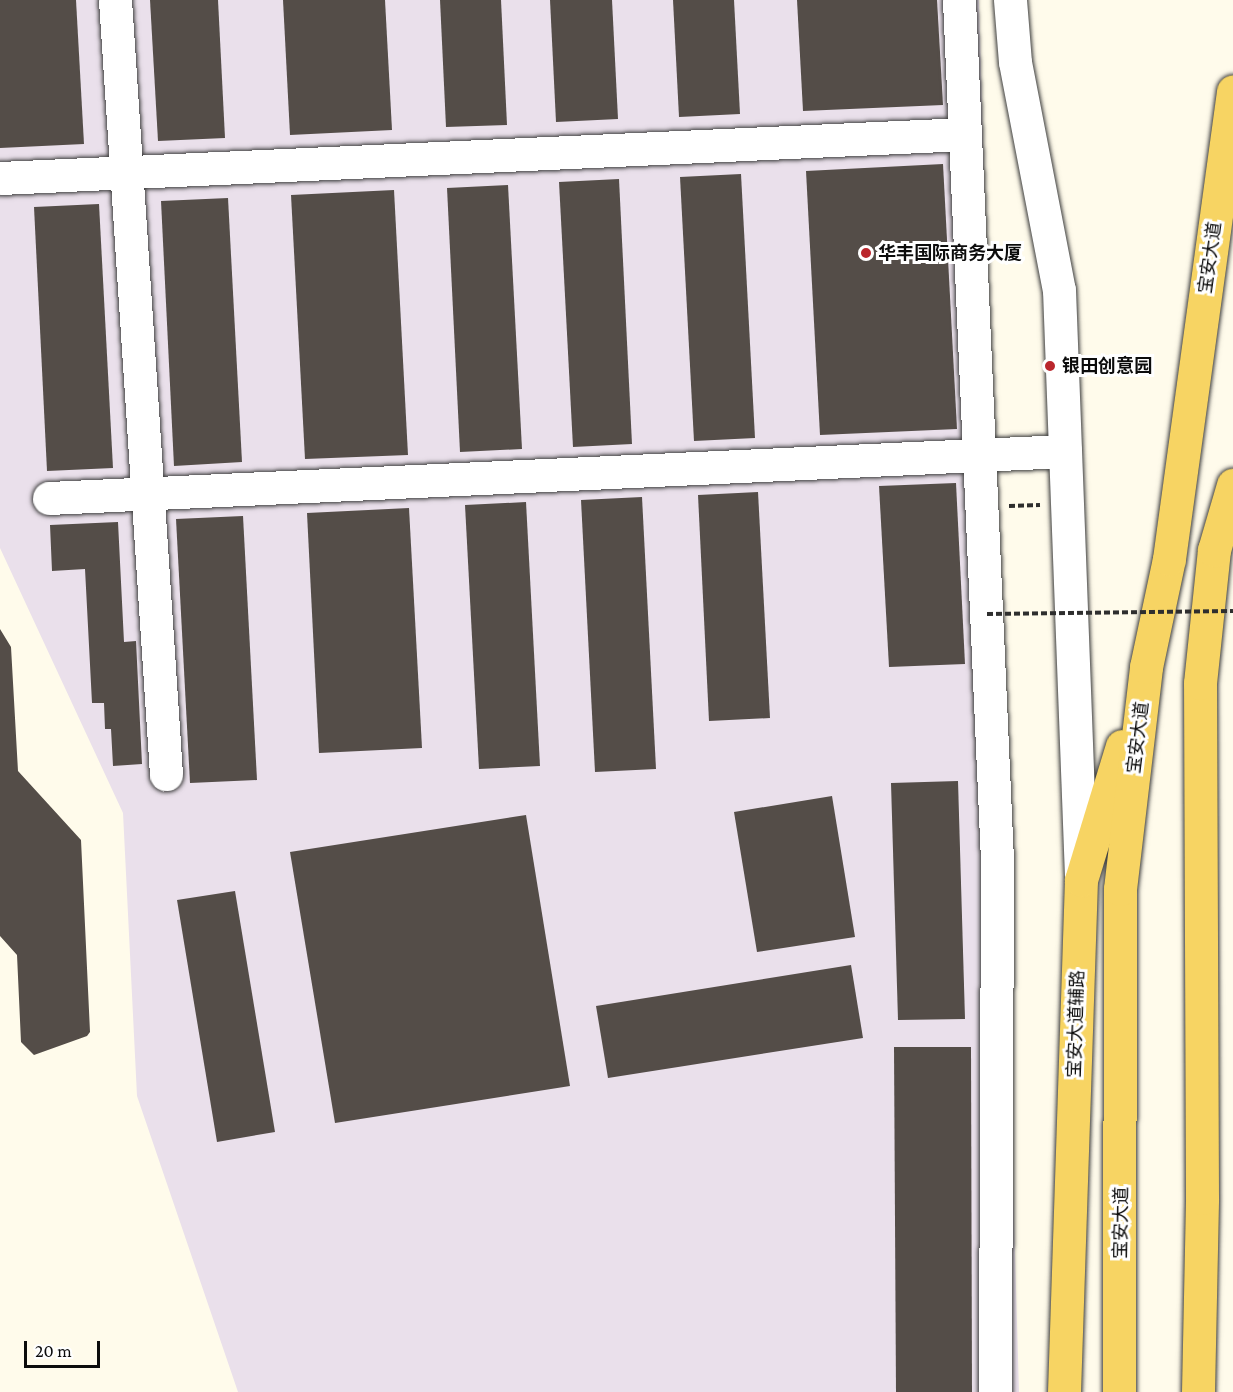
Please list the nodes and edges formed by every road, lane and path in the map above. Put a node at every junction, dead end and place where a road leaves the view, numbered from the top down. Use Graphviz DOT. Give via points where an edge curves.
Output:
graph roads {
  1 [pos="115,0"];
  2 [pos="959,0"];
  3 [pos="1010,0"];
  4 [pos="1233,91"];
  5 [pos="965,134"];
  6 [pos="126,172"];
  7 [pos="0,178"];
  8 [pos="1065,451"];
  9 [pos="979,455"];
  10 [pos="1233,485"];
  11 [pos="148,494"];
  12 [pos="49,498"];
  13 [pos="1233,611"];
  14 [pos="987,614"];
  15 [pos="1146,667"];
  16 [pos="166,774"];
  17 [pos="1081,880"];
  18 [pos="995,1392"];
  19 [pos="1064,1392"];
  20 [pos="1119,1392"];
  21 [pos="1198,1392"];
  1 -- 6 [label="lane"];
  2 -- 5 [label="lane"];
  3 -- 8 [label="lane" via="1014,62 1059,290"];
  4 -- 15 [label="main road, 宝安大道" via="1169,559"];
  5 -- 6 [label="lane"];
  5 -- 9 [label="lane"];
  6 -- 7 [label="lane"];
  6 -- 11 [label="lane"];
  8 -- 9 [label="lane"];
  8 -- 17 [label="lane"];
  9 -- 11 [label="lane"];
  9 -- 18 [label="lane" via="997,861"];
  10 -- 21 [label="main road" via="1214,550 1200,683 1202,1198"];
  11 -- 12 [label="lane"];
  11 -- 16 [label="lane"];
  13 -- 14 [label="path, bridge"];
  15 -- 17 [label="main road, 宝安大道辅路"];
  15 -- 20 [label="main road, 宝安大道" via="1120,889"];
  17 -- 19 [label="main road, 宝安大道辅路"];
}
